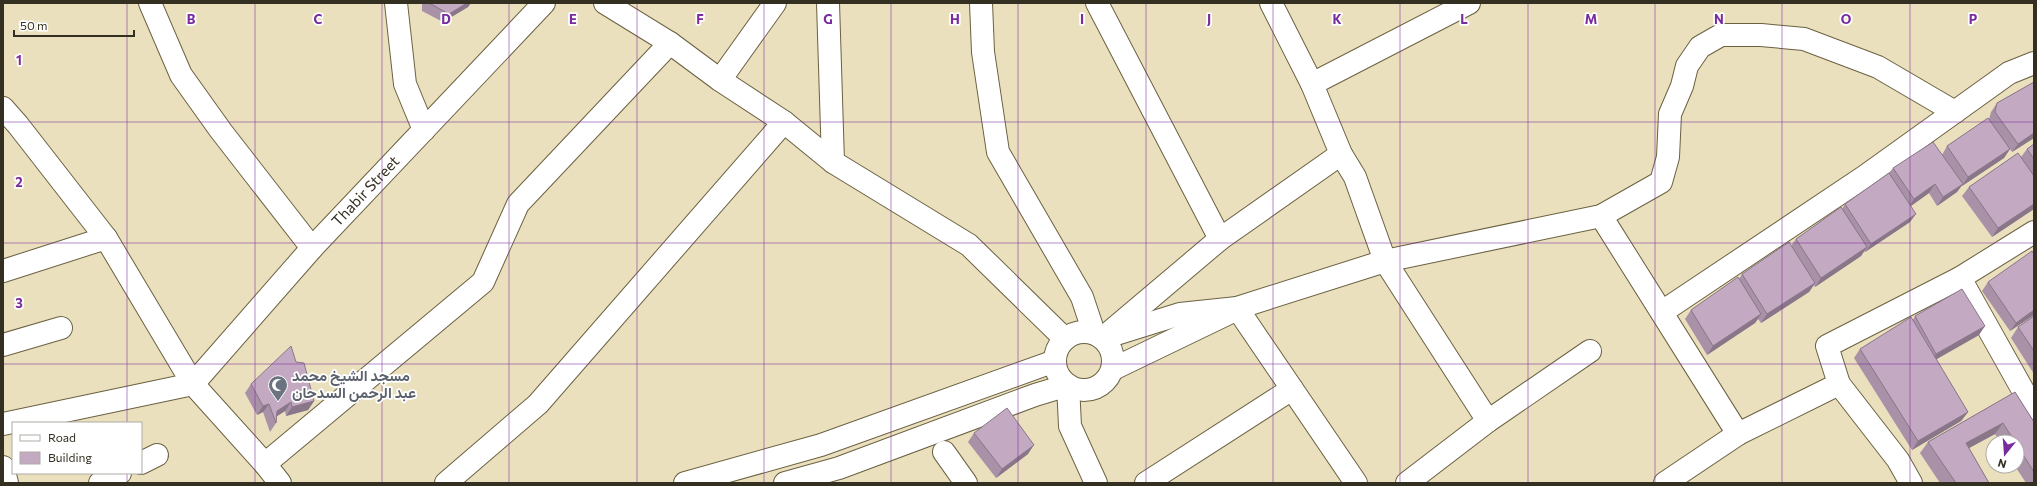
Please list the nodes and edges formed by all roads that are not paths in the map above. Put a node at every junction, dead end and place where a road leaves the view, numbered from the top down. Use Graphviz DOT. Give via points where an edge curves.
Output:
graph roads {
  1 [pos="150,3"];
  2 [pos="396,3"];
  3 [pos="544,3"];
  4 [pos="605,3"];
  5 [pos="775,3"];
  6 [pos="828,3"];
  7 [pos="981,3"];
  8 [pos="1097,3"];
  9 [pos="1271,3"];
  10 [pos="1469,3"];
  11 [pos="670,43"];
  12 [pos="2034,63"];
  13 [pos="720,80"];
  14 [pos="1312,84"];
  15 [pos="3,108"];
  16 [pos="1955,112"];
  17 [pos="784,122"];
  18 [pos="11,127"];
  19 [pos="424,130"];
  20 [pos="1341,154"];
  21 [pos="833,162"];
  22 [pos="1601,216"];
  23 [pos="2034,232"];
  24 [pos="106,238"];
  25 [pos="1220,239"];
  26 [pos="312,248"];
  27 [pos="1385,261"];
  28 [pos="3,271"];
  29 [pos="1960,278"];
  30 [pos="1237,308"];
  31 [pos="1662,312"];
  32 [pos="61,328"];
  33 [pos="1099,335"];
  34 [pos="1065,338"];
  35 [pos="3,345"];
  36 [pos="1590,350"];
  37 [pos="1055,361"];
  38 [pos="1113,369"];
  39 [pos="193,384"];
  40 [pos="1839,384"];
  41 [pos="1068,385"];
  42 [pos="1292,389"];
  43 [pos="2034,410"];
  44 [pos="1488,421"];
  45 [pos="12,422"];
  46 [pos="1738,434"];
  47 [pos="944,452"];
  48 [pos="265,464"];
  49 [pos="3,467"];
  50 [pos="118,474"];
  51 [pos="1430,477"];
  52 [pos="7,483"];
  53 [pos="100,483"];
  54 [pos="280,483"];
  55 [pos="446,483"];
  56 [pos="685,483"];
  57 [pos="785,483"];
  58 [pos="966,483"];
  59 [pos="1096,483"];
  60 [pos="1146,483"];
  61 [pos="1356,483"];
  62 [pos="1407,483"];
  63 [pos="1665,483"];
  64 [pos="1911,483"];
  1 -- 26 [label="street" via="181,75"];
  2 -- 19 [label="street" via="405,84"];
  3 -- 19 [label="street, Thabir Street"];
  4 -- 11 [label="street"];
  5 -- 13 [label="street"];
  6 -- 21 [label="street"];
  7 -- 33 [label="street" via="984,52 998,152 1082,297"];
  8 -- 25 [label="street"];
  9 -- 14 [label="street"];
  10 -- 14 [label="street"];
  11 -- 13 [label="street"];
  11 -- 48 [label="street" via="518,204 483,282"];
  12 -- 16 [label="street" via="2009,73"];
  13 -- 17 [label="street"];
  14 -- 20 [label="street"];
  15 -- 18 [label="street"];
  16 -- 22 [label="street" via="1878,67 1804,39 1721,35 1700,47 1687,66 1670,114 1668,157 1661,182"];
  16 -- 31 [label="street" via="1864,177"];
  17 -- 21 [label="street"];
  17 -- 55 [label="street" via="538,404"];
  18 -- 24 [label="street"];
  19 -- 26 [label="street, Thabir Street"];
  20 -- 25 [label="street"];
  20 -- 27 [label="street" via="1355,177"];
  21 -- 34 [label="street" via="969,245"];
  22 -- 27 [label="street"];
  22 -- 31 [label="street"];
  23 -- 29 [label="street"];
  24 -- 28 [label="street"];
  24 -- 39 [label="street"];
  25 -- 33 [label="street"];
  26 -- 39 [label="street, Thabir Street"];
  27 -- 30 [label="street"];
  27 -- 44 [label="street"];
  29 -- 40 [label="street" via="1827,346"];
  29 -- 43 [label="street"];
  30 -- 33 [label="street" via="1180,314"];
  30 -- 38 [label="street"];
  30 -- 42 [label="street"];
  31 -- 46 [label="street"];
  32 -- 35 [label="street"];
  33 -- 34 [label="street" via="1079,332"];
  33 -- 38 [label="street" via="1113,352"];
  34 -- 37 [label="street" via="1059,345"];
  36 -- 44 [label="street"];
  37 -- 41 [label="street" via="1061,378"];
  37 -- 56 [label="street" via="821,445"];
  38 -- 41 [label="street" via="1102,384 1094,388 1076,389"];
  39 -- 45 [label="street"];
  39 -- 48 [label="street"];
  40 -- 46 [label="street"];
  40 -- 64 [label="street" via="1894,454"];
  41 -- 57 [label="street" via="839,468"];
  41 -- 59 [label="street" via="1070,426"];
  42 -- 60 [label="street"];
  42 -- 61 [label="street"];
  44 -- 51 [label="street"];
  46 -- 63 [label="street"];
  47 -- 58 [label="street"];
  48 -- 54 [label="street"];
  49 -- 52 [label="street"];
  50 -- 53 [label="street"];
  51 -- 62 [label="street"];
}
